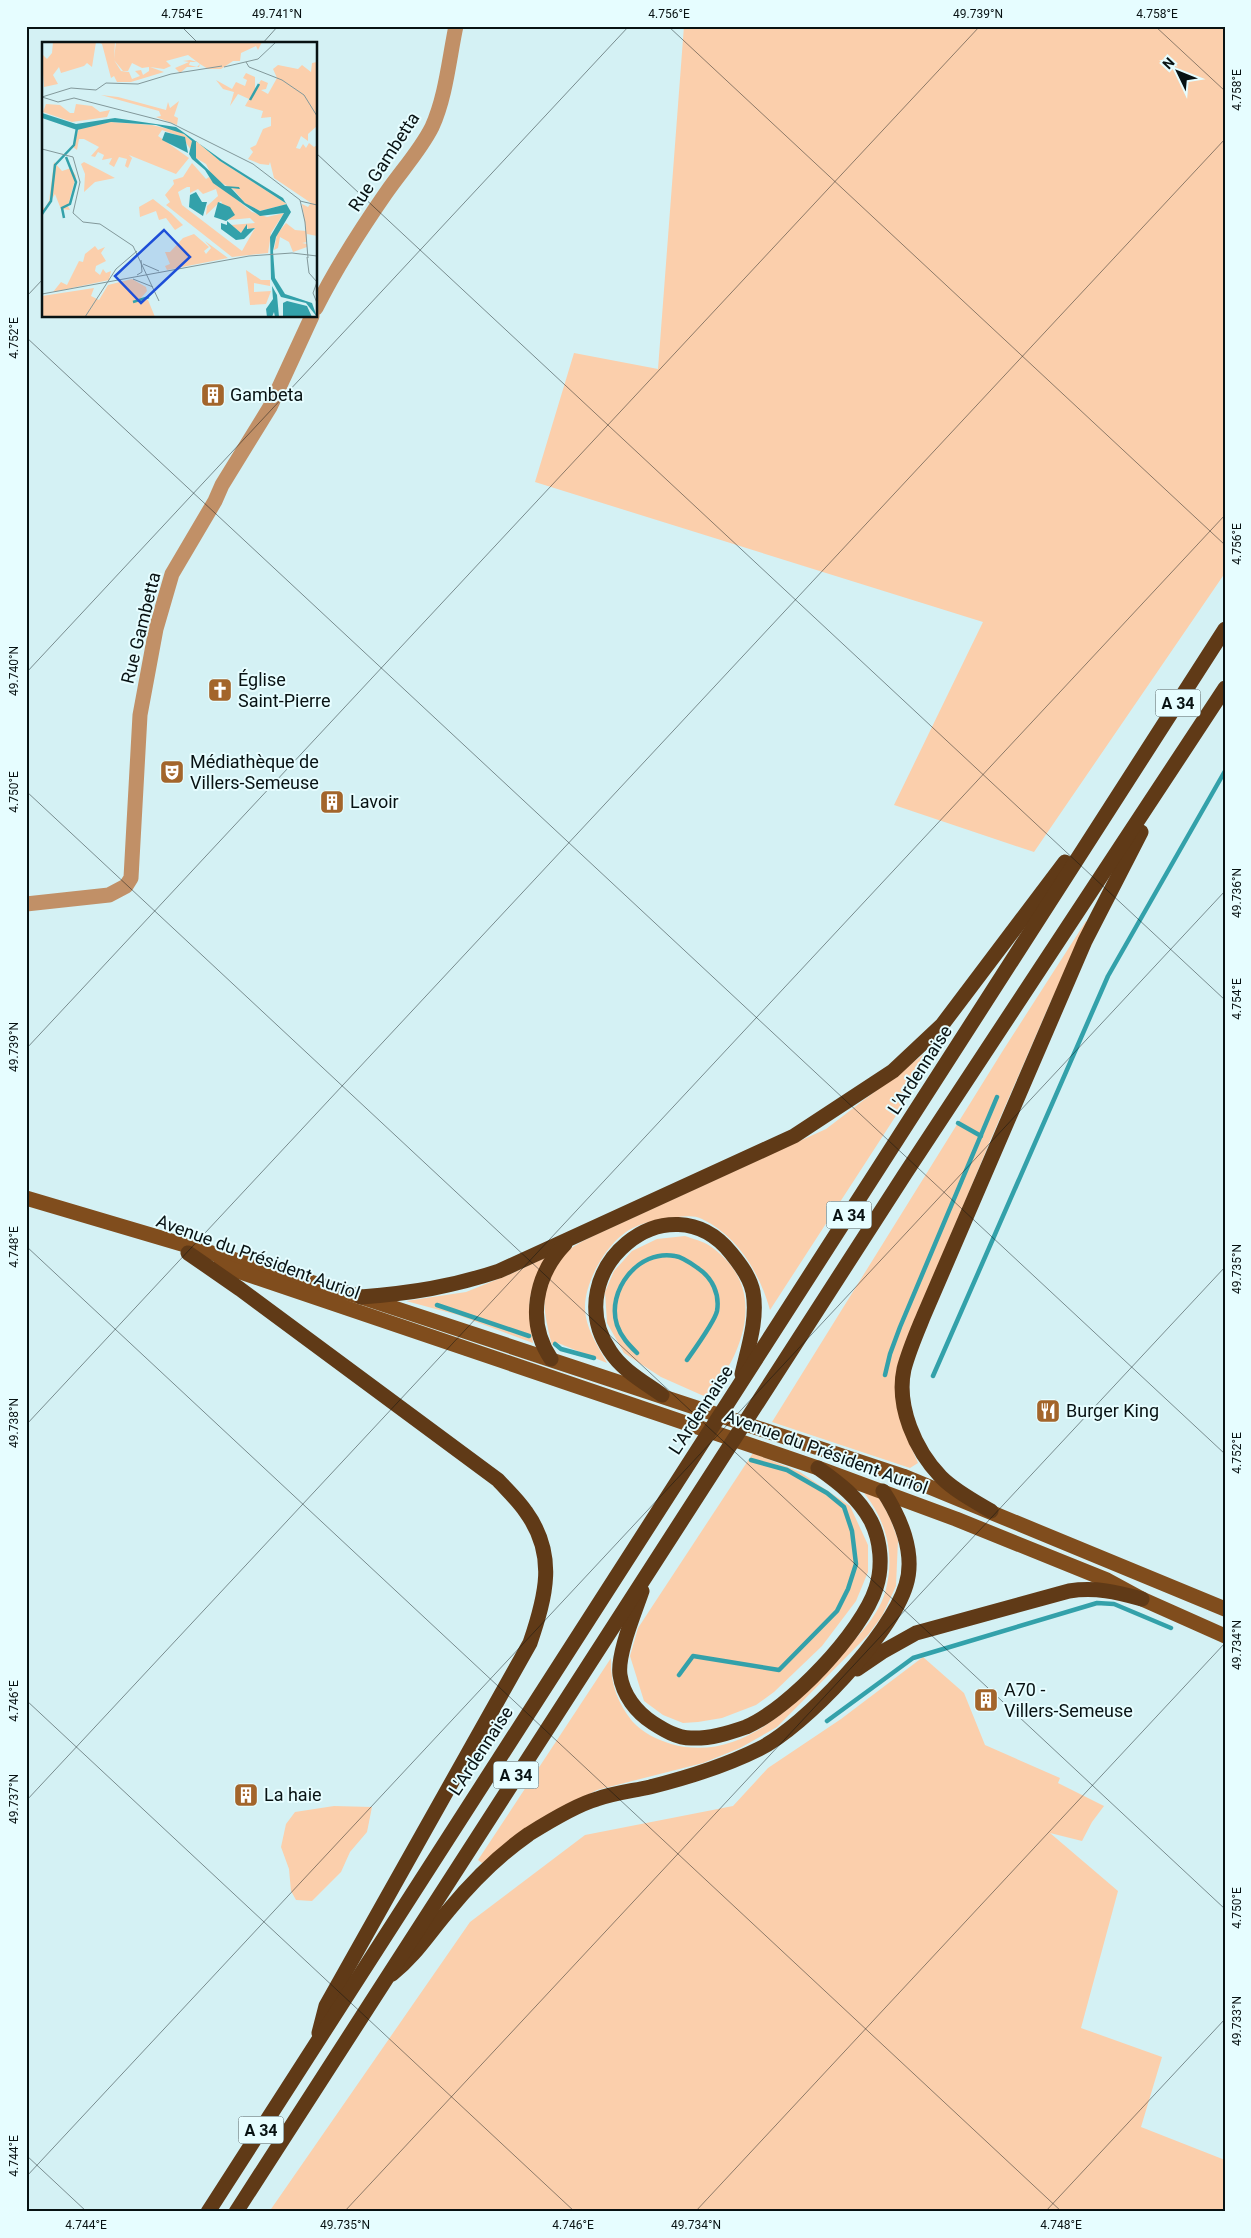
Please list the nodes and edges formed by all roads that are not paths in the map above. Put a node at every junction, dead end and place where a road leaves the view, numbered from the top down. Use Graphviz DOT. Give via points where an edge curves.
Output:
graph roads {
  1 [pos="456,26"];
  2 [pos="318,304"];
  3 [pos="311,318"];
  4 [pos="1225,629"];
  5 [pos="1225,688"];
  6 [pos="1174,766"];
  7 [pos="1131,776"];
  8 [pos="26,904"];
  9 [pos="26,1198"];
  10 [pos="135,1232"];
  11 [pos="567,1241"];
  12 [pos="188,1253"];
  13 [pos="361,1297"];
  14 [pos="551,1359"];
  15 [pos="740,1384"];
  16 [pos="570,1385"];
  17 [pos="662,1395"];
  18 [pos="852,1459"];
  19 [pos="818,1468"];
  20 [pos="883,1491"];
  21 [pos="991,1511"];
  22 [pos="650,1570"];
  23 [pos="1142,1599"];
  24 [pos="1225,1609"];
  25 [pos="1225,1636"];
  26 [pos="841,1679"];
  27 [pos="383,1982"];
  28 [pos="314,2048"];
  29 [pos="208,2212"];
  30 [pos="236,2212"];
  1 -- 2 [label="street, Rue Gambetta" via="432,126"];
  3 -- 8 [label="street, Rue Gambetta" via="270,407 172,574 156,629 140,715 131,878 110,895"];
  4 -- 7 [label="highway, L'Ardennaise / A 34"];
  5 -- 6 [label="highway, A 34"];
  6 -- 21 [label="highway" via="1085,941 924,1315 904,1369 902,1387 907,1418 916,1444 941,1478"];
  6 -- 22 [label="highway, A 34" via="978,1062"];
  7 -- 11 [label="highway" via="942,1025 893,1071 794,1136"];
  7 -- 15 [label="highway, L'Ardennaise / A 34"];
  9 -- 10 [label="main road"];
  10 -- 12 [label="main road, Avenue du Président Auriol"];
  10 -- 13 [label="main road, Avenue du Président Auriol"];
  11 -- 13 [label="highway" via="499,1271 457,1285"];
  11 -- 14 [label="highway" via="557,1251 538,1291 536,1314 539,1331"];
  12 -- 16 [label="main road, Avenue du Président Auriol"];
  12 -- 28 [label="highway" via="498,1480 526,1511 538,1533 545,1559 547,1582 542,1610 530,1643 326,2006"];
  13 -- 14 [label="main road, Avenue du Président Auriol"];
  14 -- 16 [label="main road"];
  14 -- 17 [label="main road, Avenue du Président Auriol"];
  15 -- 17 [label="highway" via="754,1316 753,1292 742,1267 727,1247 694,1226 676,1224 640,1234 623,1246 608,1264 595,1297 598,1330 610,1352 631,1373"];
  15 -- 28 [label="highway, L'Ardennaise / A 34"];
  16 -- 19 [label="main road, Avenue du Président Auriol"];
  17 -- 18 [label="main road, Avenue du Président Auriol"];
  18 -- 20 [label="main road"];
  18 -- 21 [label="main road, Avenue du Président Auriol"];
  19 -- 20 [label="main road, Avenue du Président Auriol"];
  19 -- 22 [label="highway" via="851,1494 872,1522 881,1565 876,1588 864,1614 846,1640 781,1705 748,1726 716,1736 690,1738 659,1727 642,1716 627,1698 619,1674 624,1644"];
  20 -- 23 [label="main road, Avenue du Président Auriol" via="1107,1580"];
  20 -- 26 [label="highway" via="900,1522 906,1542 906,1584 895,1609 874,1640"];
  21 -- 24 [label="main road, Avenue du Président Auriol"];
  22 -- 27 [label="highway, A 34"];
  23 -- 25 [label="main road, Avenue du Président Auriol"];
  23 -- 26 [label="highway" via="1108,1589 1069,1591 916,1633"];
  26 -- 27 [label="highway" via="792,1727 760,1749 707,1770 596,1799 529,1834 481,1874 410,1961"];
  27 -- 30 [label="highway, A 34"];
  28 -- 29 [label="highway, L'Ardennaise / A 34"];
}
